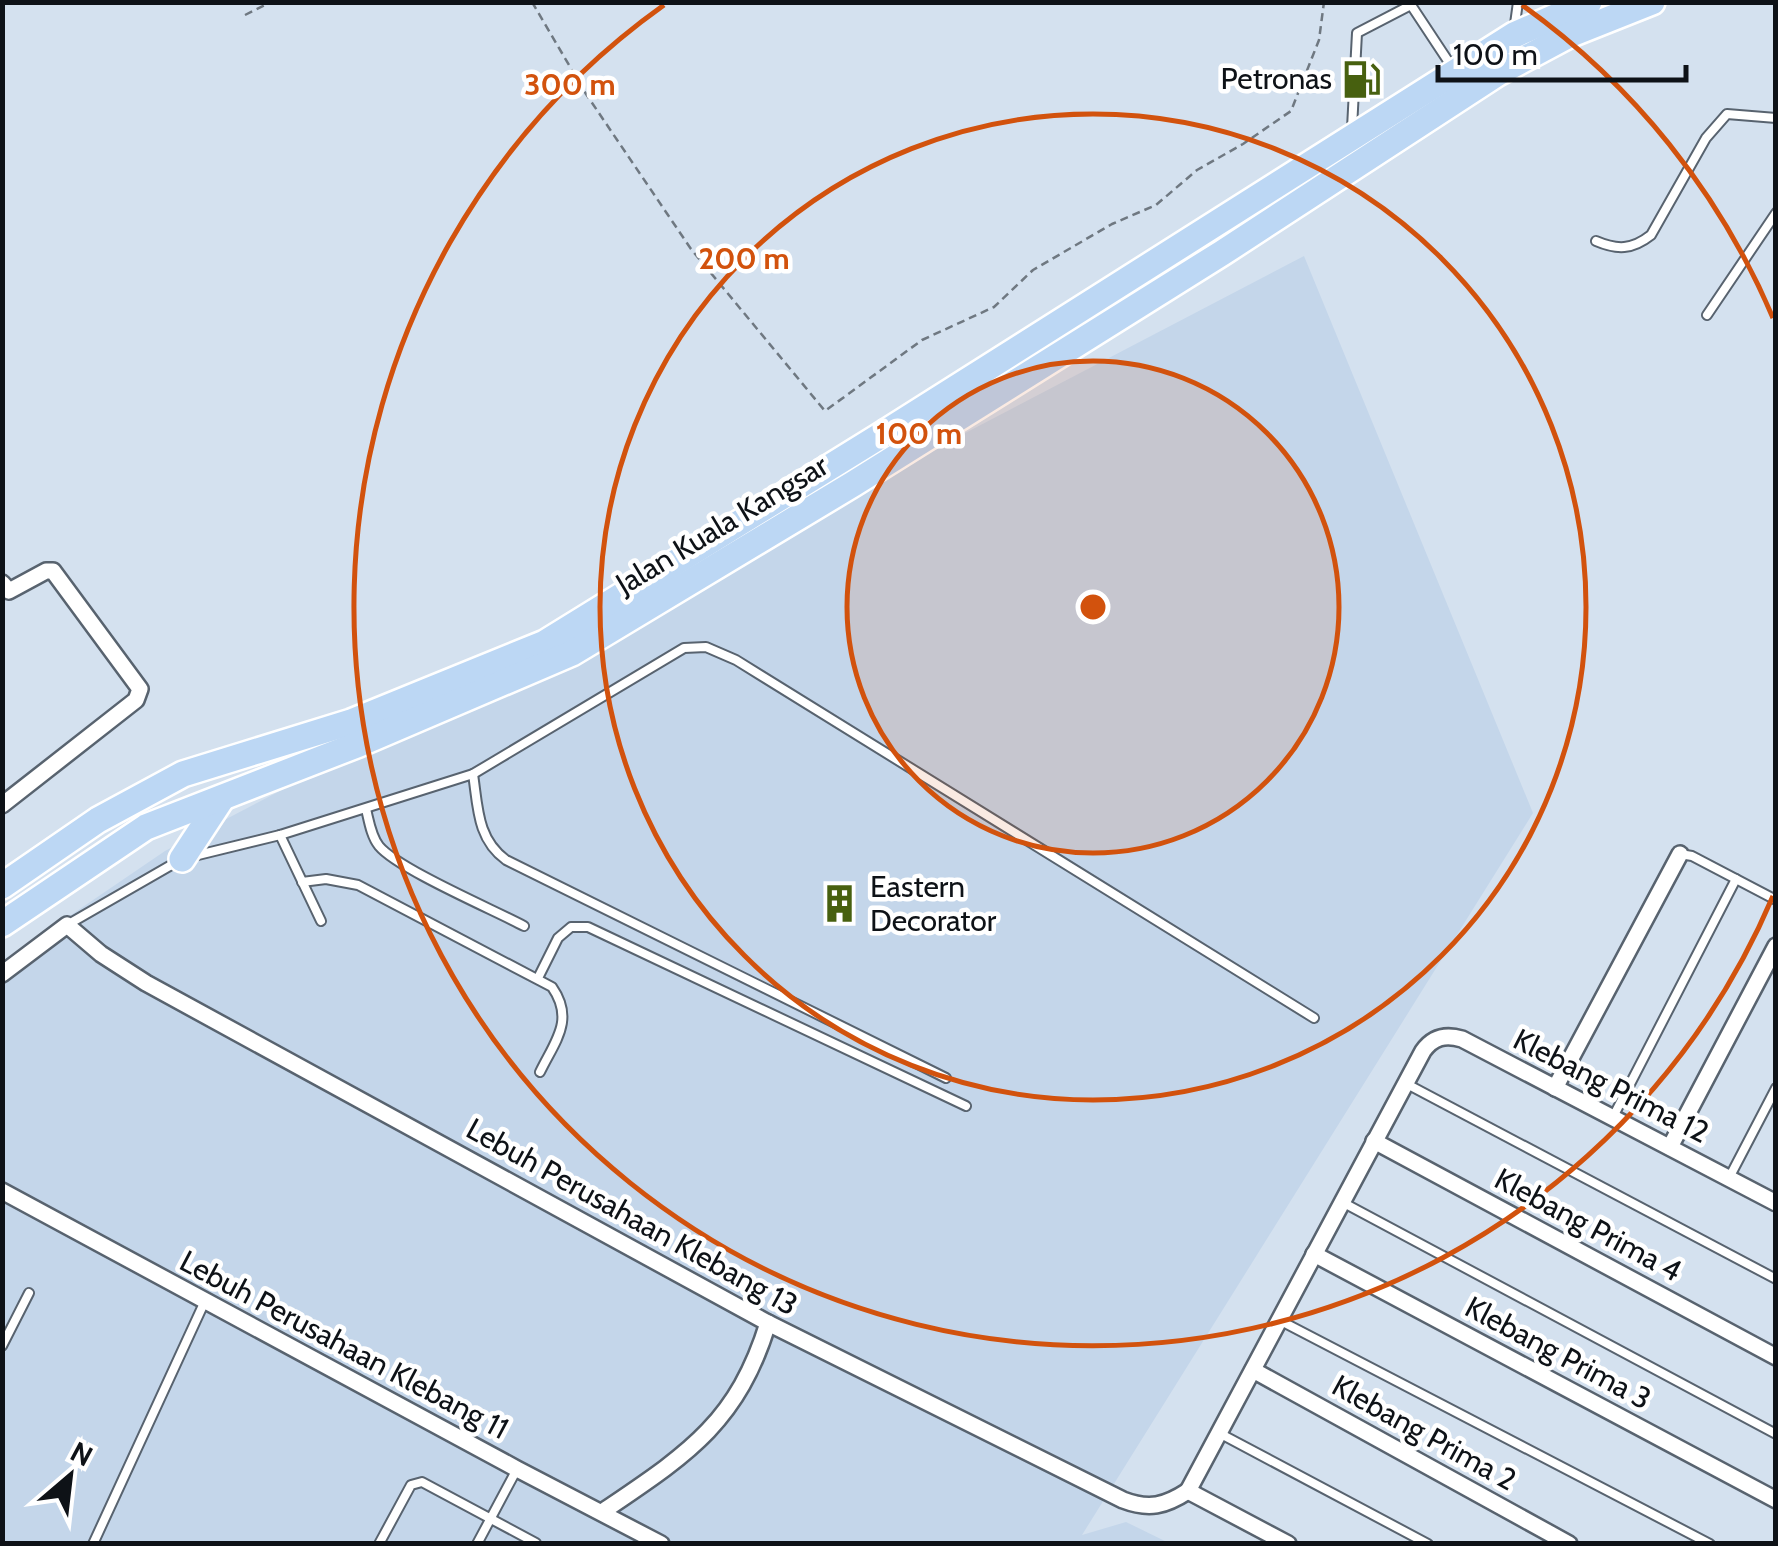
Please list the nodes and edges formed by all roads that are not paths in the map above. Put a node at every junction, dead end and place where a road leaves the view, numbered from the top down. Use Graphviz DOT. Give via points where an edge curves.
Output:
graph roads {
  1 [pos="1518,2"];
  2 [pos="1589,2"];
  3 [pos="1652,2"];
  4 [pos="1514,36"];
  5 [pos="1455,72"];
  6 [pos="1776,118"];
  7 [pos="1352,138"];
  8 [pos="1776,213"];
  9 [pos="1596,241"];
  10 [pos="1708,315"];
  11 [pos="5,590"];
  12 [pos="474,774"];
  13 [pos="222,798"];
  14 [pos="2,806"];
  15 [pos="366,809"];
  16 [pos="280,835"];
  17 [pos="1680,854"];
  18 [pos="182,859"];
  19 [pos="38,862"];
  20 [pos="2,866"];
  21 [pos="1736,879"];
  22 [pos="63,880"];
  23 [pos="302,882"];
  24 [pos="2,886"];
  25 [pos="1776,900"];
  26 [pos="2,906"];
  27 [pos="321,921"];
  28 [pos="2,924"];
  29 [pos="67,925"];
  30 [pos="524,926"];
  31 [pos="1776,946"];
  32 [pos="2,974"];
  33 [pos="538,978"];
  34 [pos="1314,1018"];
  35 [pos="540,1072"];
  36 [pos="946,1078"];
  37 [pos="1405,1083"];
  38 [pos="1555,1088"];
  39 [pos="1776,1088"];
  40 [pos="966,1106"];
  41 [pos="1613,1118"];
  42 [pos="1374,1141"];
  43 [pos="1670,1147"];
  44 [pos="1729,1178"];
  45 [pos="2,1191"];
  46 [pos="1342,1202"];
  47 [pos="1776,1203"];
  48 [pos="1314,1254"];
  49 [pos="1776,1279"];
  50 [pos="30,1293"];
  51 [pos="206,1301"];
  52 [pos="1279,1320"];
  53 [pos="768,1323"];
  54 [pos="2,1346"];
  55 [pos="1776,1357"];
  56 [pos="1253,1370"];
  57 [pos="1219,1433"];
  58 [pos="1776,1434"];
  59 [pos="518,1470"];
  60 [pos="1188,1491"];
  61 [pos="1776,1500"];
  62 [pos="602,1512"];
  63 [pos="490,1519"];
  64 [pos="536,1543"];
  65 [pos="93,1544"];
  66 [pos="378,1544"];
  67 [pos="477,1544"];
  68 [pos="661,1544"];
  69 [pos="1288,1544"];
  70 [pos="1428,1544"];
  71 [pos="1569,1544"];
  72 [pos="1710,1544"];
  1 -- 4 [label="lane"];
  2 -- 4 [label="highway, Jalan Kuala Kangsar"];
  3 -- 13 [label="highway, Jalan Kuala Kangsar" via="1498,73 1222,253 572,653"];
  4 -- 5 [label="highway, Jalan Kuala Kangsar"];
  5 -- 7 [label="highway, Jalan Kuala Kangsar"];
  5 -- 7 [label="lane" via="1411,5 1356,32"];
  6 -- 9 [label="lane" via="1727,114 1651,234 1638,245 1614,249"];
  7 -- 19 [label="highway, Jalan Kuala Kangsar" via="544,643 352,722 184,774 125,803"];
  8 -- 10 [label="lane"];
  11 -- 14 [label="street" via="52,571 140,689 136,700"];
  12 -- 15 [label="lane"];
  12 -- 34 [label="lane" via="684,648 706,647"];
  12 -- 36 [label="lane" via="482,830 506,860"];
  13 -- 18 [label="highway"];
  13 -- 22 [label="highway, Jalan Kuala Kangsar" via="146,827"];
  15 -- 16 [label="lane"];
  15 -- 30 [label="lane" via="379,846 398,861"];
  16 -- 18 [label="lane"];
  16 -- 23 [label="lane"];
  17 -- 21 [label="lane"];
  17 -- 38 [label="street"];
  18 -- 29 [label="lane"];
  19 -- 20 [label="highway"];
  19 -- 24 [label="highway, Jalan Kuala Kangsar"];
  21 -- 25 [label="lane"];
  21 -- 41 [label="lane"];
  22 -- 26 [label="highway"];
  22 -- 28 [label="highway, Jalan Kuala Kangsar"];
  23 -- 27 [label="lane"];
  23 -- 33 [label="lane" via="358,886"];
  29 -- 32 [label="street"];
  29 -- 53 [label="street, Lebuh Perusahaan Klebang 13" via="146,983"];
  31 -- 43 [label="street"];
  33 -- 35 [label="lane" via="562,1002 564,1024"];
  33 -- 40 [label="lane" via="558,938 572,926 588,927"];
  37 -- 38 [label="street, Klebang Prima 12" via="1422,1051 1435,1039 1453,1036"];
  37 -- 42 [label="street"];
  37 -- 49 [label="lane"];
  38 -- 41 [label="street, Klebang Prima 12"];
  39 -- 44 [label="lane"];
  41 -- 43 [label="street, Klebang Prima 12"];
  42 -- 46 [label="street"];
  42 -- 55 [label="street, Klebang Prima 4"];
  43 -- 44 [label="street, Klebang Prima 12"];
  44 -- 47 [label="street, Klebang Prima 12"];
  45 -- 51 [label="street, Lebuh Perusahaan Klebang 11"];
  46 -- 48 [label="street"];
  46 -- 58 [label="lane"];
  48 -- 52 [label="street"];
  48 -- 61 [label="street, Klebang Prima 3"];
  50 -- 54 [label="lane"];
  51 -- 59 [label="street, Lebuh Perusahaan Klebang 11"];
  51 -- 65 [label="lane"];
  52 -- 56 [label="street"];
  52 -- 72 [label="lane"];
  53 -- 60 [label="street, Lebuh Perusahaan Klebang 13" via="1122,1500 1157,1506"];
  53 -- 62 [label="street" via="756,1361 716,1424"];
  56 -- 57 [label="street"];
  56 -- 71 [label="street, Klebang Prima 2"];
  57 -- 60 [label="street"];
  57 -- 70 [label="lane"];
  59 -- 62 [label="street, Lebuh Perusahaan Klebang 11"];
  59 -- 63 [label="lane"];
  60 -- 69 [label="street"];
  62 -- 68 [label="street, Lebuh Perusahaan Klebang 11"];
  63 -- 64 [label="lane"];
  63 -- 66 [label="lane" via="416,1482"];
  63 -- 67 [label="lane"];
}
